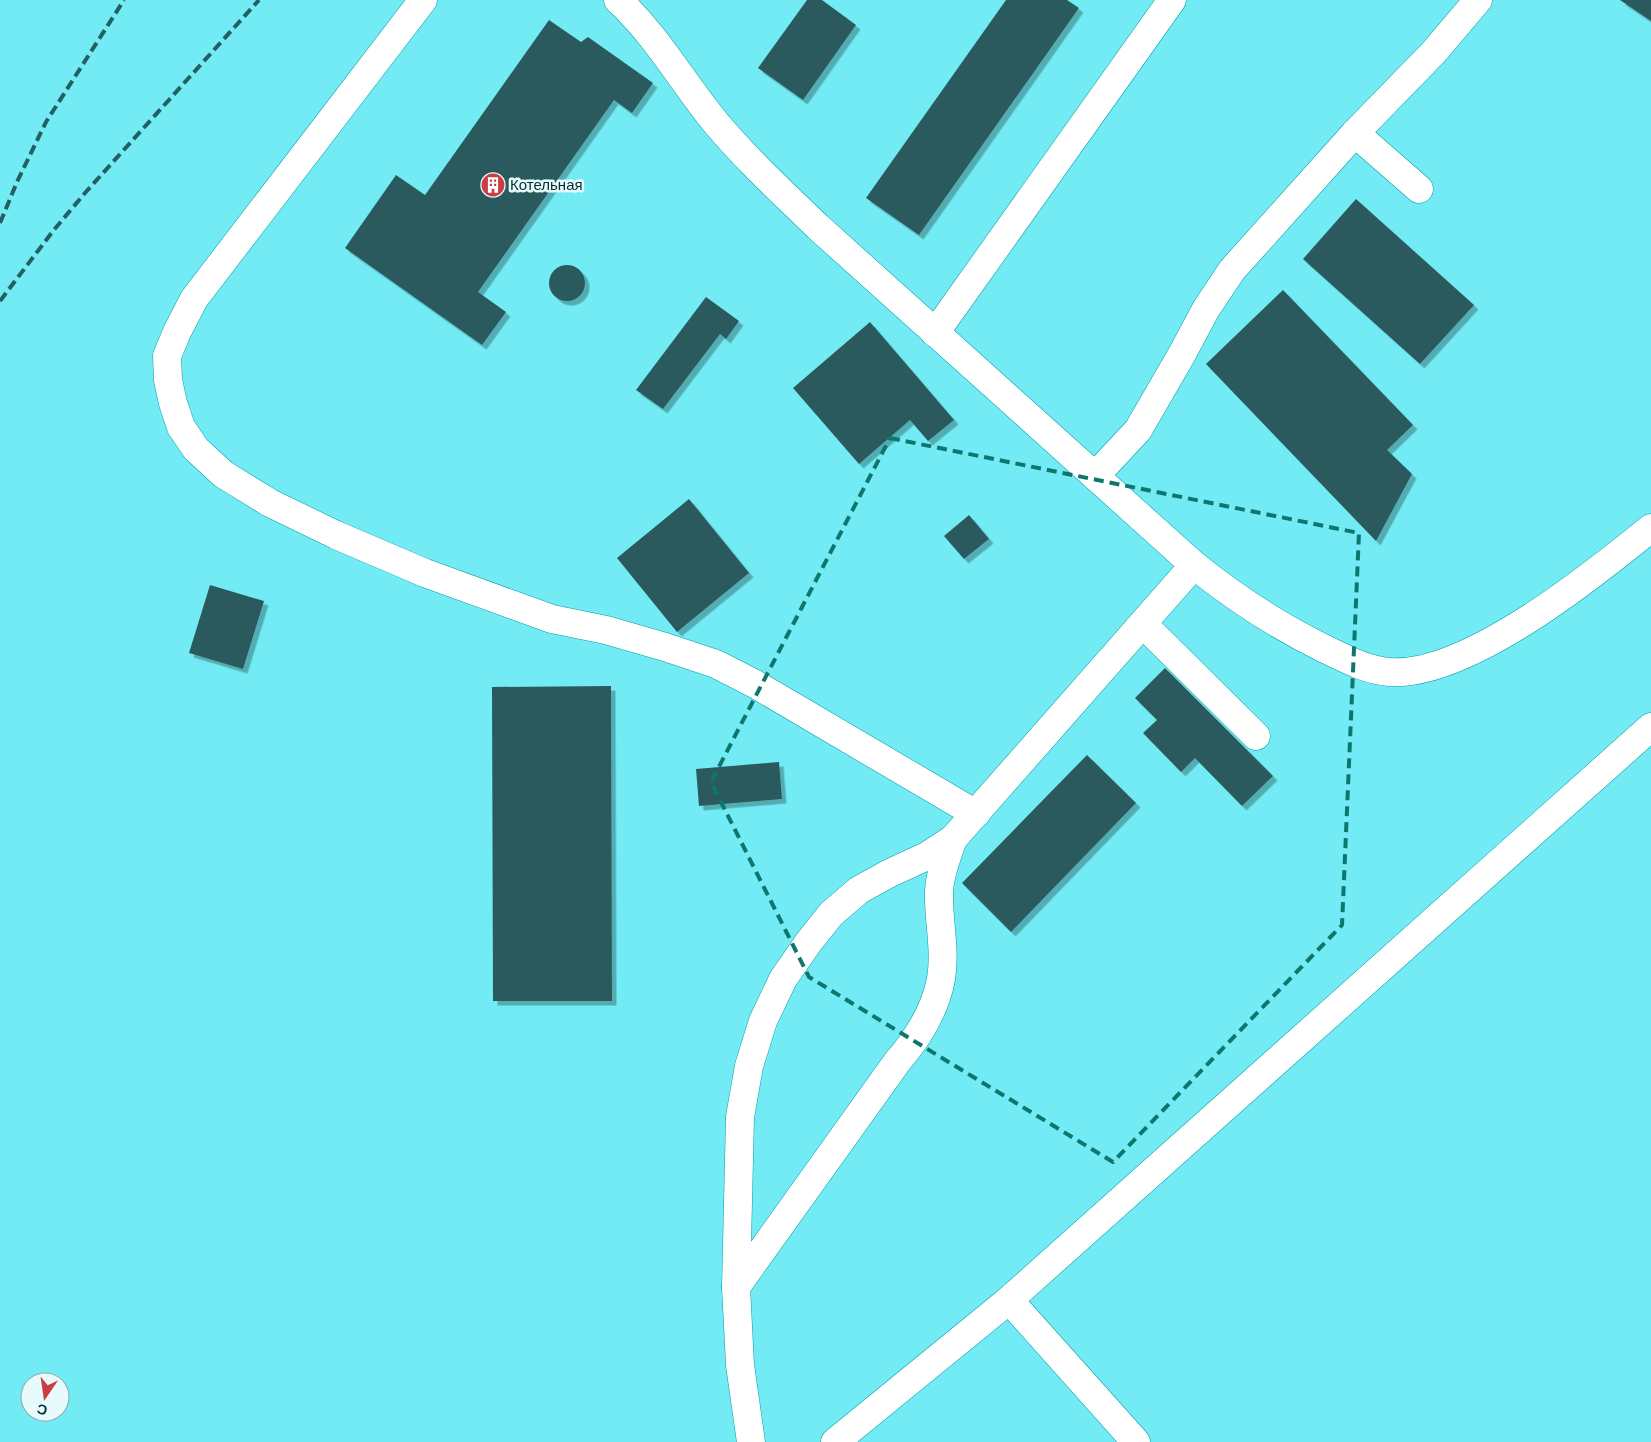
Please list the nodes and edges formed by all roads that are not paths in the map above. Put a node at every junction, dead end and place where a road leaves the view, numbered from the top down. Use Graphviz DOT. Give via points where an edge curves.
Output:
graph roads {
  1 [pos="423,0"];
  2 [pos="618,0"];
  3 [pos="1172,0"];
  4 [pos="1478,0"];
  5 [pos="1354,133"];
  6 [pos="1420,189"];
  7 [pos="935,333"];
  8 [pos="1095,476"];
  9 [pos="1651,528"];
  10 [pos="1194,565"];
  11 [pos="1144,624"];
  12 [pos="1651,727"];
  13 [pos="1256,736"];
  14 [pos="976,814"];
  15 [pos="953,839"];
  16 [pos="736,1287"];
  17 [pos="1009,1300"];
  18 [pos="751,1442"];
  19 [pos="835,1442"];
  20 [pos="1136,1442"];
  1 -- 14 [label="main road" via="194,299 167,356 168,380 181,427 196,449 223,474 270,503 424,573 552,619 606,630 716,664"];
  2 -- 7 [label="main road" via="660,48 716,123 764,175"];
  3 -- 7 [label="main road"];
  4 -- 5 [label="main road" via="1434,52"];
  5 -- 6 [label="main road"];
  5 -- 8 [label="main road" via="1232,270 1206,308 1138,430"];
  7 -- 8 [label="main road"];
  8 -- 10 [label="main road"];
  9 -- 10 [label="main road" via="1546,608 1476,648 1443,663 1417,670 1390,672 1364,667 1341,657 1278,624"];
  10 -- 11 [label="main road"];
  11 -- 13 [label="main road"];
  11 -- 14 [label="main road"];
  12 -- 17 [label="main road"];
  14 -- 15 [label="main road"];
  15 -- 16 [label="main road" via="944,864 940,891 943,950 941,979 932,1010 916,1040"];
  15 -- 16 [label="main road" via="927,856 859,890 831,914 783,979 763,1021 748,1066 740,1117"];
  16 -- 18 [label="main road" via="740,1365"];
  17 -- 19 [label="main road"];
  17 -- 20 [label="main road"];
}
